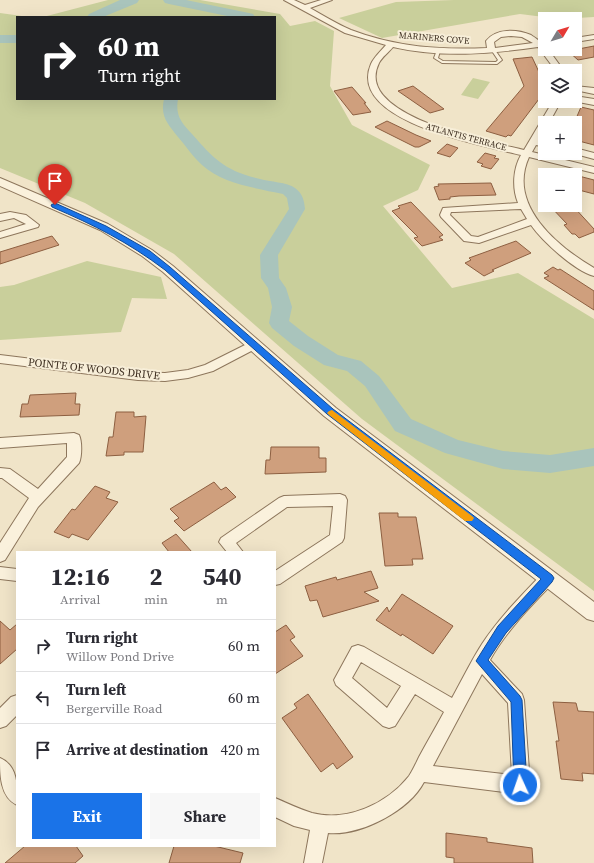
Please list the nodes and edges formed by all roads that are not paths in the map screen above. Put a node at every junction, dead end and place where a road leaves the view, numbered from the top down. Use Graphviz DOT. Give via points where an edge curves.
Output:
graph roads {
  1 [pos="288,0"];
  2 [pos="328,0"];
  3 [pos="304,8"];
  4 [pos="594,37"];
  5 [pos="582,39"];
  6 [pos="538,42"];
  7 [pos="392,44"];
  8 [pos="538,45"];
  9 [pos="438,50"];
  10 [pos="493,51"];
  11 [pos="582,89"];
  12 [pos="594,91"];
  13 [pos="582,100"];
  14 [pos="594,102"];
  15 [pos="553,108"];
  16 [pos="533,142"];
  17 [pos="538,143"];
  18 [pos="525,153"];
  19 [pos="582,153"];
  20 [pos="594,156"];
  21 [pos="594,170"];
  22 [pos="0,182"];
  23 [pos="524,206"];
  24 [pos="0,218"];
  25 [pos="532,221"];
  26 [pos="0,235"];
  27 [pos="594,273"];
  28 [pos="253,345"];
  29 [pos="0,359"];
  30 [pos="0,442"];
  31 [pos="0,473"];
  32 [pos="39,497"];
  33 [pos="235,551"];
  34 [pos="0,556"];
  35 [pos="0,573"];
  36 [pos="16,575"];
  37 [pos="548,578"];
  38 [pos="276,579"];
  39 [pos="594,613"];
  40 [pos="482,661"];
  41 [pos="412,684"];
  42 [pos="16,704"];
  43 [pos="455,709"];
  44 [pos="0,720"];
  45 [pos="0,767"];
  46 [pos="420,773"];
  47 [pos="16,794"];
  48 [pos="276,808"];
  49 [pos="320,824"];
  50 [pos="313,863"];
  1 -- 3 [label="street, MARINERS COVE"];
  2 -- 3 [label="street"];
  3 -- 7 [label="street, MARINERS COVE" via="348,30"];
  4 -- 5 [label="street"];
  6 -- 10 [label="street" via="526,37 506,34 492,39 490,44"];
  7 -- 9 [label="street, MARINERS COVE"];
  7 -- 18 [label="street, ATLANTIS TERRACE" via="377,60 372,73 375,88 388,104 407,118 430,129"];
  8 -- 10 [label="street, MARINERS COVE"];
  9 -- 10 [label="street, MARINERS COVE"];
  9 -- 10 [label="lane" via="436,58 442,62 497,63 500,60"];
  11 -- 12 [label="street"];
  13 -- 14 [label="street"];
  15 -- 16 [label="street"];
  16 -- 17 [label="street"];
  16 -- 18 [label="street"];
  18 -- 21 [label="street, ATLANTIS TERRACE"];
  18 -- 23 [label="street" via="518,178"];
  19 -- 20 [label="street"];
  22 -- 28 [label="street" via="104,227 141,249 168,269"];
  23 -- 25 [label="street"];
  23 -- 25 [label="street" via="455,209 447,210 445,213 447,219 472,240 479,240"];
  24 -- 26 [label="street" via="10,214 22,215 34,225"];
  25 -- 27 [label="street" via="558,248"];
  28 -- 29 [label="street, POINTE OF WOODS DRIVE" via="209,368 165,377"];
  28 -- 37 [label="street" via="362,437"];
  30 -- 32 [label="street" via="74,438 74,459"];
  31 -- 32 [label="street" via="5,473"];
  32 -- 34 [label="street"];
  33 -- 38 [label="street" via="226,542 284,502 340,500 337,538"];
  35 -- 36 [label="street"];
  37 -- 39 [label="street"];
  37 -- 40 [label="street" via="502,629"];
  40 -- 43 [label="street"];
  40 -- 46 [label="street" via="516,700 520,785"];
  41 -- 43 [label="street"];
  42 -- 44 [label="street"];
  43 -- 46 [label="street"];
  45 -- 47 [label="street"];
  46 -- 49 [label="street" via="402,797 385,810 363,820 342,824"];
  48 -- 49 [label="street" via="307,822"];
  49 -- 50 [label="street"];
}
